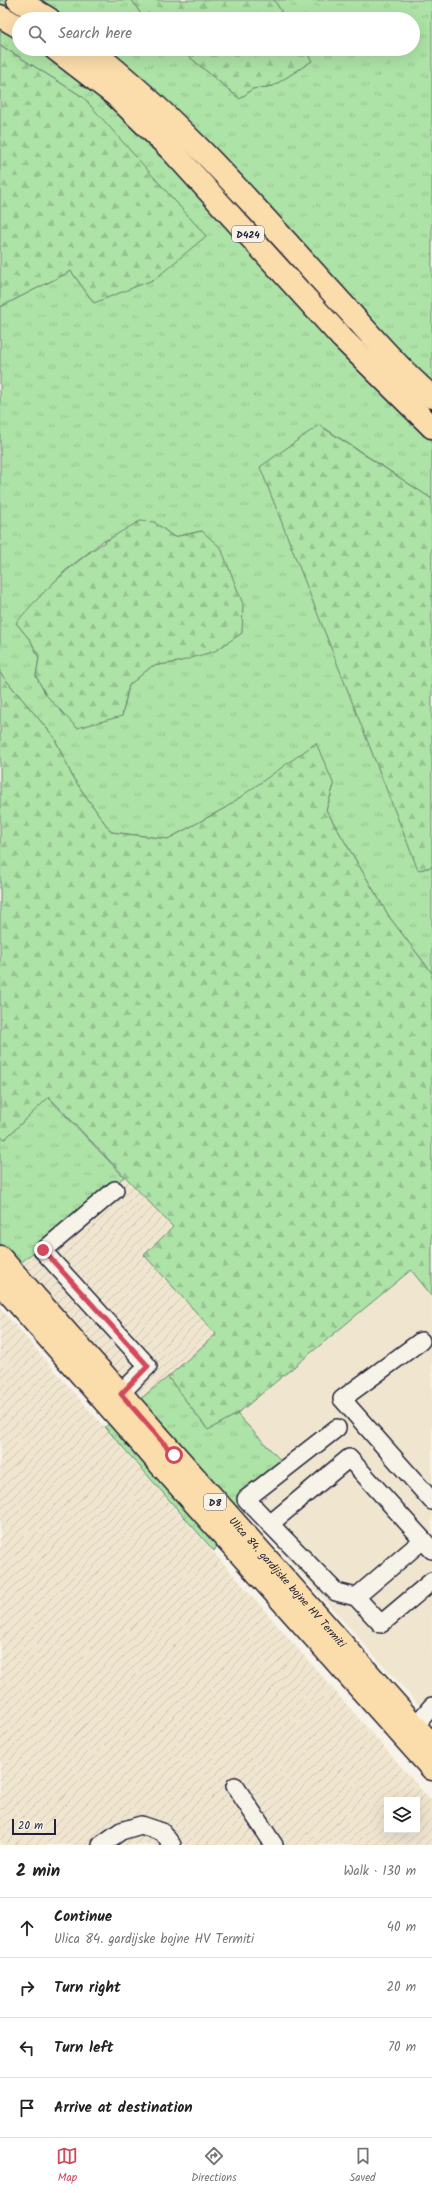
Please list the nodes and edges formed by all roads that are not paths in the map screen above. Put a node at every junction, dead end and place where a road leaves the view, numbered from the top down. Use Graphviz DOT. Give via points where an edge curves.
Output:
graph roads {
  1 [pos="18,0"];
  2 [pos="38,12"];
  3 [pos="0,16"];
  4 [pos="12,23"];
  5 [pos="65,56"];
  6 [pos="99,56"];
  7 [pos="432,397"];
  8 [pos="432,427"];
  9 [pos="115,1190"];
  10 [pos="0,1257"];
  11 [pos="0,1282"];
  12 [pos="420,1341"];
  13 [pos="121,1394"];
  14 [pos="337,1428"];
  15 [pos="432,1501"];
  16 [pos="270,1524"];
  17 [pos="428,1545"];
  18 [pos="432,1581"];
  19 [pos="356,1597"];
  20 [pos="432,1706"];
  21 [pos="414,1726"];
  22 [pos="432,1745"];
  23 [pos="432,1769"];
  24 [pos="236,1786"];
  25 [pos="101,1845"];
  26 [pos="172,1845"];
  27 [pos="274,1845"];
  1 -- 2 [label="main road"];
  3 -- 4 [label="main road"];
  5 -- 8 [label="main road, D424" via="114,95 173,152 342,338"];
  6 -- 7 [label="main road, D424" via="183,130 367,331"];
  9 -- 13 [label="street" via="43,1250 148,1366"];
  10 -- 13 [label="main road, Ulica 84. gardijske bojne HV Termiti / D8"];
  11 -- 23 [label="main road, Ulica 84. gardijske bojne HV Termiti / D8" via="164,1470"];
  12 -- 15 [label="street" via="342,1399"];
  13 -- 21 [label="main road, Ulica 84. gardijske bojne HV Termiti / D8"];
  14 -- 16 [label="street" via="246,1498"];
  16 -- 17 [label="street" via="349,1458"];
  16 -- 19 [label="street" via="336,1592"];
  17 -- 19 [label="street"];
  18 -- 19 [label="street" via="381,1624"];
  20 -- 21 [label="street"];
  21 -- 22 [label="main road, Ulica 84. gardijske bojne HV Termiti / D8"];
  24 -- 27 [label="street"];
  25 -- 26 [label="street" via="121,1831 141,1825 162,1832"];
}
